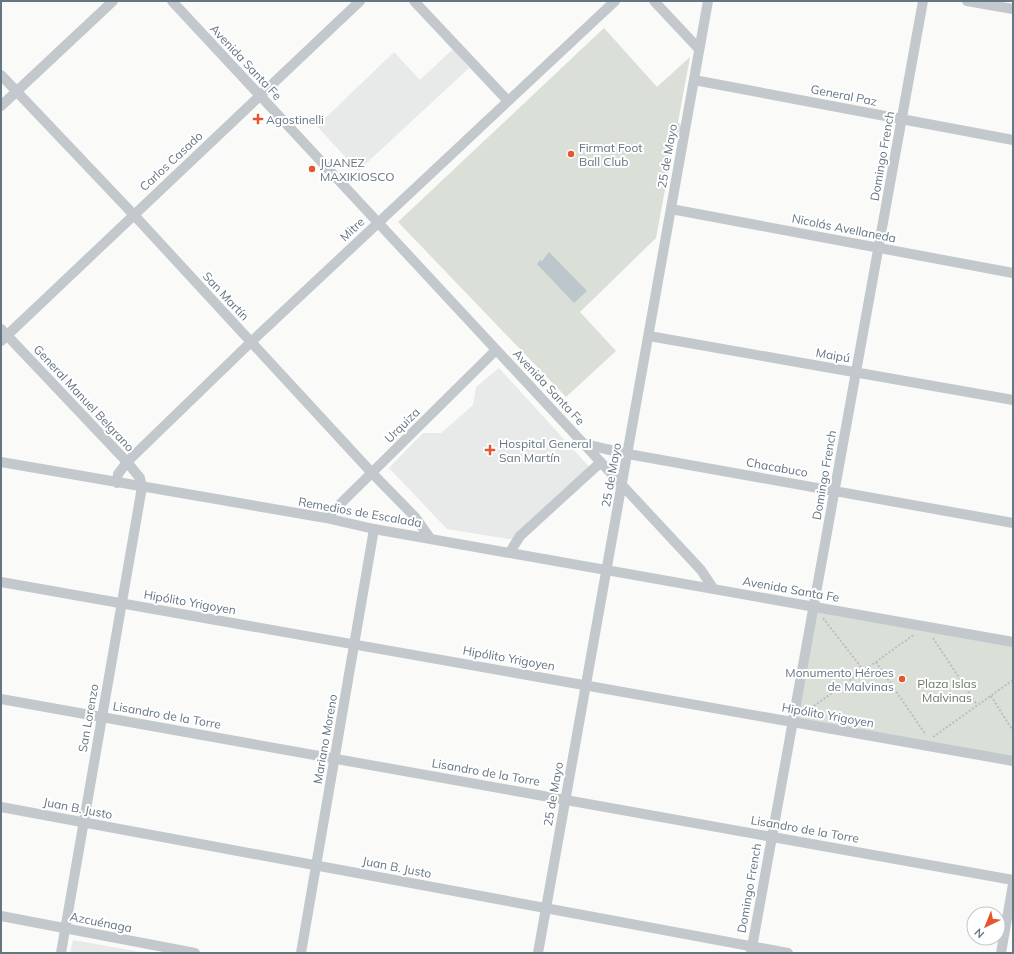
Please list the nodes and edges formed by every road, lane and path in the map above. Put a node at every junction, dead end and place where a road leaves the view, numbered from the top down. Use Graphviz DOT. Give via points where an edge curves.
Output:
graph roads {
  1 [pos="113,1"];
  2 [pos="172,1"];
  3 [pos="360,1"];
  4 [pos="414,1"];
  5 [pos="615,1"];
  6 [pos="654,1"];
  7 [pos="708,1"];
  8 [pos="923,1"];
  9 [pos="967,1"];
  10 [pos="1013,10"];
  11 [pos="699,49"];
  12 [pos="1,75"];
  13 [pos="694,80"];
  14 [pos="17,92"];
  15 [pos="260,96"];
  16 [pos="508,101"];
  17 [pos="1,106"];
  18 [pos="901,119"];
  19 [pos="1013,140"];
  20 [pos="671,209"];
  21 [pos="134,215"];
  22 [pos="378,223"];
  23 [pos="878,248"];
  24 [pos="1013,273"];
  25 [pos="3,335"];
  26 [pos="649,336"];
  27 [pos="251,342"];
  28 [pos="496,350"];
  29 [pos="856,372"];
  30 [pos="1013,400"];
  31 [pos="584,444"];
  32 [pos="628,454"];
  33 [pos="1,462"];
  34 [pos="127,462"];
  35 [pos="601,462"];
  36 [pos="372,473"];
  37 [pos="117,483"];
  38 [pos="622,485"];
  39 [pos="142,487"];
  40 [pos="835,491"];
  41 [pos="326,518"];
  42 [pos="1013,523"];
  43 [pos="374,528"];
  44 [pos="430,538"];
  45 [pos="510,552"];
  46 [pos="607,570"];
  47 [pos="1,582"];
  48 [pos="713,588"];
  49 [pos="122,603"];
  50 [pos="814,607"];
  51 [pos="925,627"];
  52 [pos="1013,642"];
  53 [pos="354,644"];
  54 [pos="876,662"];
  55 [pos="864,671"];
  56 [pos="1013,680"];
  57 [pos="586,685"];
  58 [pos="991,696"];
  59 [pos="1,699"];
  60 [pos="977,705"];
  61 [pos="102,717"];
  62 [pos="793,721"];
  63 [pos="1013,731"];
  64 [pos="334,758"];
  65 [pos="1013,761"];
  66 [pos="566,799"];
  67 [pos="1,807"];
  68 [pos="83,822"];
  69 [pos="772,836"];
  70 [pos="316,865"];
  71 [pos="1013,880"];
  72 [pos="1013,884"];
  73 [pos="546,908"];
  74 [pos="1,916"];
  75 [pos="65,928"];
  76 [pos="751,950"];
  77 [pos="61,953"];
  78 [pos="195,953"];
  79 [pos="301,953"];
  80 [pos="538,953"];
  81 [pos="788,953"];
  82 [pos="1001,953"];
  1 -- 14 [label="street"];
  2 -- 15 [label="street, Avenida Santa Fe"];
  3 -- 15 [label="street, Carlos Casado"];
  4 -- 16 [label="street"];
  5 -- 16 [label="street, Mitre"];
  6 -- 11 [label="street"];
  7 -- 11 [label="street, 25 de Mayo"];
  8 -- 18 [label="street, Domingo French"];
  9 -- 10 [label="street"];
  11 -- 13 [label="street, 25 de Mayo"];
  12 -- 14 [label="street, San Martín"];
  13 -- 18 [label="street, General Paz"];
  13 -- 20 [label="street, 25 de Mayo"];
  14 -- 17 [label="street"];
  14 -- 21 [label="street, San Martín"];
  15 -- 21 [label="street, Carlos Casado"];
  15 -- 22 [label="street, Avenida Santa Fe"];
  16 -- 22 [label="street, Mitre"];
  18 -- 19 [label="street, General Paz"];
  18 -- 23 [label="street, Domingo French"];
  20 -- 23 [label="street, Nicolás Avellaneda"];
  20 -- 26 [label="street, 25 de Mayo"];
  21 -- 25 [label="street, Carlos Casado"];
  21 -- 27 [label="street, San Martín"];
  22 -- 27 [label="street, Mitre"];
  22 -- 28 [label="street, Avenida Santa Fe"];
  23 -- 24 [label="street, Nicolás Avellaneda"];
  23 -- 29 [label="street, Domingo French"];
  25 -- 34 [label="street, General Manuel Belgrano"];
  26 -- 29 [label="street, Maipú"];
  26 -- 32 [label="street, 25 de Mayo"];
  27 -- 34 [label="street, Mitre"];
  27 -- 36 [label="street, San Martín"];
  28 -- 31 [label="street, Avenida Santa Fe"];
  28 -- 36 [label="street, Urquiza"];
  29 -- 30 [label="street, Maipú"];
  29 -- 40 [label="street, Domingo French"];
  31 -- 32 [label="street, Chacabuco"];
  31 -- 35 [label="street, Avenida Santa Fe"];
  32 -- 38 [label="street, 25 de Mayo"];
  32 -- 40 [label="street, Chacabuco"];
  33 -- 37 [label="street, Remedios de Escalada"];
  34 -- 37 [label="street, Mitre" via="118,474"];
  34 -- 39 [label="street, General Manuel Belgrano" via="140,478"];
  35 -- 38 [label="street, Avenida Santa Fe"];
  35 -- 45 [label="street" via="520,536"];
  36 -- 41 [label="street, Urquiza"];
  36 -- 44 [label="street, San Martín" via="415,517"];
  37 -- 39 [label="street, Remedios de Escalada"];
  38 -- 46 [label="street, 25 de Mayo"];
  38 -- 48 [label="street, Avenida Santa Fe" via="701,570"];
  39 -- 41 [label="street, Remedios de Escalada"];
  39 -- 49 [label="street, San Lorenzo"];
  40 -- 42 [label="street, Chacabuco"];
  40 -- 50 [label="street, Domingo French"];
  41 -- 43 [label="street, Remedios de Escalada"];
  43 -- 44 [label="street, Remedios de Escalada"];
  43 -- 53 [label="street, Mariano Moreno"];
  44 -- 45 [label="street, Remedios de Escalada"];
  45 -- 46 [label="street, Remedios de Escalada"];
  46 -- 48 [label="street, Remedios de Escalada"];
  46 -- 57 [label="street, 25 de Mayo"];
  47 -- 49 [label="street, Hipólito Yrigoyen"];
  48 -- 50 [label="street, Avenida Santa Fe"];
  49 -- 53 [label="street, Hipólito Yrigoyen"];
  49 -- 61 [label="street, San Lorenzo"];
  50 -- 51 [label="street, Avenida Santa Fe"];
  50 -- 55 [label="path"];
  50 -- 62 [label="street, Domingo French"];
  51 -- 52 [label="street, Avenida Santa Fe"];
  51 -- 54 [label="path"];
  51 -- 60 [label="path"];
  53 -- 57 [label="street, Hipólito Yrigoyen"];
  53 -- 64 [label="street, Mariano Moreno"];
  54 -- 55 [label="path"];
  54 -- 60 [label="path" via="929,739"];
  55 -- 62 [label="path"];
  56 -- 58 [label="path"];
  57 -- 62 [label="street, Hipólito Yrigoyen"];
  57 -- 66 [label="street, 25 de Mayo"];
  58 -- 60 [label="path"];
  58 -- 63 [label="path"];
  59 -- 61 [label="street, Lisandro de la Torre"];
  61 -- 64 [label="street, Lisandro de la Torre"];
  61 -- 68 [label="street, San Lorenzo"];
  62 -- 65 [label="street, Hipólito Yrigoyen"];
  62 -- 69 [label="street, Domingo French"];
  64 -- 66 [label="street, Lisandro de la Torre"];
  64 -- 70 [label="street, Mariano Moreno"];
  66 -- 69 [label="street, Lisandro de la Torre"];
  66 -- 73 [label="street, 25 de Mayo"];
  67 -- 68 [label="street, Juan B. Justo"];
  68 -- 70 [label="street, Juan B. Justo"];
  68 -- 75 [label="street, San Lorenzo"];
  69 -- 71 [label="street, Lisandro de la Torre"];
  69 -- 76 [label="street, Domingo French"];
  70 -- 73 [label="street, Juan B. Justo"];
  70 -- 79 [label="street, Mariano Moreno"];
  72 -- 82 [label="street"];
  73 -- 76 [label="street, Juan B. Justo"];
  73 -- 80 [label="street, 25 de Mayo"];
  74 -- 75 [label="street, Azcuénaga"];
  75 -- 77 [label="street, San Lorenzo"];
  75 -- 78 [label="street, Azcuénaga"];
  76 -- 81 [label="street, Juan B. Justo"];
}
